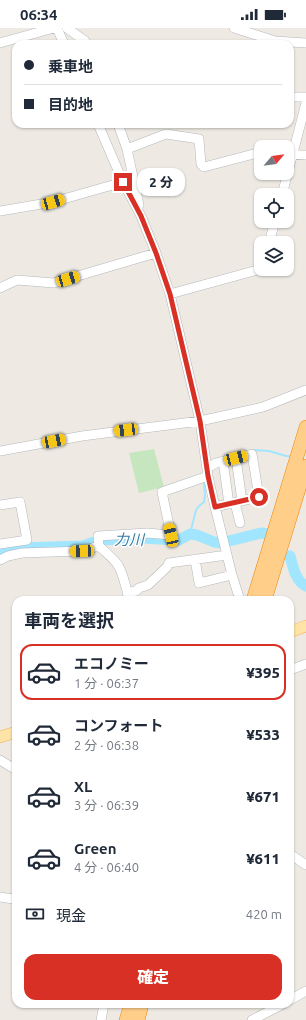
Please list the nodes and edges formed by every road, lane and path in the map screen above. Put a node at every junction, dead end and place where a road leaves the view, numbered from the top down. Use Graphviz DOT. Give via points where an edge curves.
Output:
graph roads {
  1 [pos="54,28"];
  2 [pos="57,28"];
  3 [pos="67,28"];
  4 [pos="234,28"];
  5 [pos="62,40"];
  6 [pos="84,40"];
  7 [pos="273,40"];
  8 [pos="0,43"];
  9 [pos="294,43"];
  10 [pos="305,44"];
  11 [pos="294,97"];
  12 [pos="306,97"];
  13 [pos="306,103"];
  14 [pos="100,128"];
  15 [pos="119,128"];
  16 [pos="294,141"];
  17 [pos="127,149"];
  18 [pos="254,154"];
  19 [pos="294,154"];
  20 [pos="306,155"];
  21 [pos="123,182"];
  22 [pos="0,211"];
  23 [pos="141,216"];
  24 [pos="156,253"];
  25 [pos="254,271"];
  26 [pos="0,288"];
  27 [pos="170,294"];
  28 [pos="306,390"];
  29 [pos="200,421"];
  30 [pos="306,427"];
  31 [pos="0,451"];
  32 [pos="236,458"];
  33 [pos="223,461"];
  34 [pos="306,466"];
  35 [pos="206,471"];
  36 [pos="236,502"];
  37 [pos="0,505"];
  38 [pos="215,507"];
  39 [pos="240,523"];
  40 [pos="99,543"];
  41 [pos="0,544"];
  42 [pos="227,555"];
  43 [pos="195,559"];
  44 [pos="0,560"];
  45 [pos="232,575"];
  46 [pos="129,596"];
  47 [pos="130,596"];
  48 [pos="239,596"];
  49 [pos="254,596"];
  50 [pos="266,596"];
  51 [pos="306,626"];
  52 [pos="294,630"];
  53 [pos="306,664"];
  54 [pos="294,668"];
  55 [pos="12,733"];
  56 [pos="0,737"];
  57 [pos="0,760"];
  58 [pos="12,768"];
  59 [pos="294,857"];
  60 [pos="306,865"];
  61 [pos="0,897"];
  62 [pos="12,899"];
  63 [pos="306,991"];
  64 [pos="294,998"];
  65 [pos="104,1008"];
  66 [pos="130,1008"];
  67 [pos="141,1008"];
  68 [pos="267,1012"];
  69 [pos="102,1020"];
  70 [pos="126,1020"];
  71 [pos="138,1020"];
  72 [pos="252,1020"];
  1 -- 8 [label="street"];
  2 -- 5 [label="street"];
  3 -- 6 [label="street"];
  4 -- 7 [label="street"];
  9 -- 10 [label="street"];
  11 -- 12 [label="street"];
  13 -- 16 [label="street"];
  14 -- 21 [label="street"];
  15 -- 17 [label="street"];
  17 -- 18 [label="street" via="166,134 199,139 204,167"];
  17 -- 23 [label="street"];
  19 -- 20 [label="street"];
  21 -- 22 [label="street" via="53,202"];
  21 -- 23 [label="street"];
  23 -- 24 [label="street"];
  24 -- 26 [label="street" via="54,283 17,280"];
  24 -- 27 [label="street"];
  25 -- 27 [label="street"];
  27 -- 29 [label="street"];
  28 -- 29 [label="street" via="263,407"];
  29 -- 31 [label="street" via="82,436"];
  29 -- 35 [label="street"];
  30 -- 49 [label="highway"];
  32 -- 33 [label="street"];
  32 -- 36 [label="street"];
  32 -- 36 [label="street" via="252,454 259,497"];
  33 -- 35 [label="street"];
  33 -- 36 [label="street"];
  34 -- 50 [label="highway"];
  35 -- 38 [label="street"];
  35 -- 40 [label="street" via="162,492 171,535 147,533 98,536"];
  36 -- 38 [label="street"];
  36 -- 39 [label="street"];
  37 -- 41 [label="street" via="20,502 27,540"];
  38 -- 42 [label="street"];
  40 -- 44 [label="street" via="82,551 22,553"];
  40 -- 46 [label="street" via="118,565"];
  42 -- 43 [label="street"];
  42 -- 45 [label="street"];
  43 -- 45 [label="street" via="200,582"];
  43 -- 47 [label="street" via="169,562 148,585 139,588"];
  45 -- 48 [label="street"];
  51 -- 52 [label="main road"];
  53 -- 54 [label="street"];
  55 -- 56 [label="main road"];
  57 -- 58 [label="street"];
  59 -- 60 [label="street"];
  61 -- 62 [label="street"];
  63 -- 64 [label="street"];
  65 -- 69 [label="street"];
  66 -- 70 [label="highway"];
  67 -- 71 [label="highway"];
  68 -- 72 [label="street"];
}
